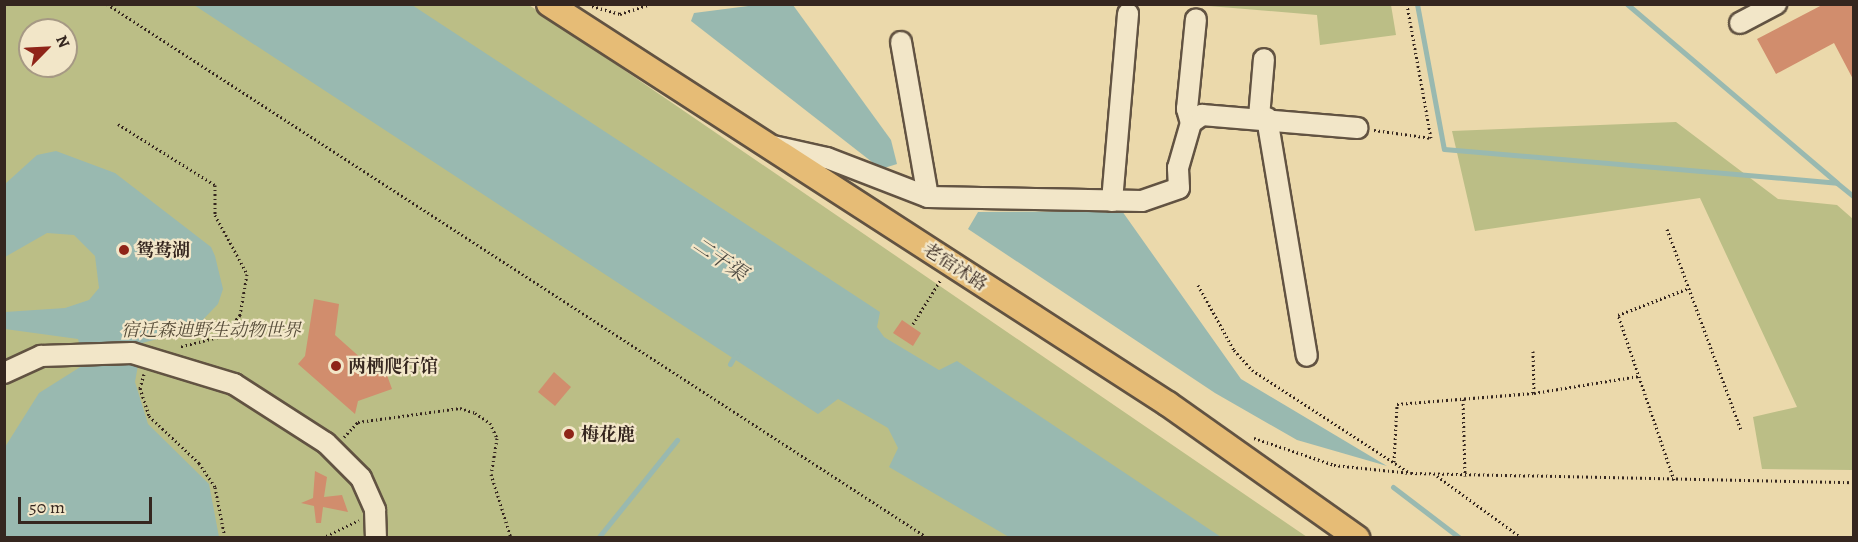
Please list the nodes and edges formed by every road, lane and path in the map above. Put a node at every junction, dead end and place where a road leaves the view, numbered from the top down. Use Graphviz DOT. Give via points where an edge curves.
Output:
graph roads {
  1 [pos="106,4"];
  2 [pos="549,4"];
  3 [pos="590,4"];
  4 [pos="650,4"];
  5 [pos="1407,4"];
  6 [pos="1776,4"];
  7 [pos="1128,14"];
  8 [pos="1196,19"];
  9 [pos="1740,24"];
  10 [pos="901,42"];
  11 [pos="1264,59"];
  12 [pos="1263,118"];
  13 [pos="1191,123"];
  14 [pos="118,124"];
  15 [pos="1358,128"];
  16 [pos="765,144"];
  17 [pos="928,197"];
  18 [pos="1112,201"];
  19 [pos="1667,229"];
  20 [pos="951,264"];
  21 [pos="1198,285"];
  22 [pos="1689,288"];
  23 [pos="913,324"];
  24 [pos="1533,351"];
  25 [pos="1306,356"];
  26 [pos="154,358"];
  27 [pos="4,373"];
  28 [pos="1639,376"];
  29 [pos="1534,393"];
  30 [pos="1463,399"];
  31 [pos="1741,430"];
  32 [pos="1242,433"];
  33 [pos="333,450"];
  34 [pos="1394,462"];
  35 [pos="1411,474"];
  36 [pos="1435,475"];
  37 [pos="1466,476"];
  38 [pos="1674,480"];
  39 [pos="1854,482"];
  40 [pos="375,516"];
  41 [pos="225,537"];
  42 [pos="322,537"];
  43 [pos="376,537"];
  44 [pos="511,537"];
  45 [pos="928,537"];
  46 [pos="1357,537"];
  47 [pos="1522,537"];
  1 -- 45 [label="path"];
  2 -- 16 [label="main road, 老宿沭路"];
  3 -- 4 [label="path" via="620,14"];
  5 -- 15 [label="path" via="1431,138"];
  6 -- 9 [label="street"];
  7 -- 18 [label="street"];
  8 -- 13 [label="street" via="1187,109"];
  10 -- 17 [label="street"];
  11 -- 12 [label="street"];
  12 -- 13 [label="street" via="1202,115"];
  12 -- 15 [label="street"];
  12 -- 25 [label="street"];
  13 -- 18 [label="street" via="1178,168 1179,188 1163,197"];
  14 -- 26 [label="path" via="215,185 215,215 247,274 240,315 222,336"];
  16 -- 17 [label="street" via="827,158"];
  16 -- 20 [label="main road, 老宿沭路"];
  17 -- 18 [label="street"];
  19 -- 22 [label="path"];
  20 -- 23 [label="path"];
  20 -- 46 [label="main road, 老宿沭路" via="1168,404"];
  21 -- 34 [label="path" via="1234,350 1252,370"];
  22 -- 28 [label="path" via="1618,315"];
  22 -- 31 [label="path"];
  24 -- 29 [label="path"];
  26 -- 27 [label="street" via="132,353 78,352 21,362"];
  26 -- 33 [label="street" via="234,384 278,407"];
  26 -- 41 [label="path" via="143,376 143,402 215,487"];
  28 -- 29 [label="path"];
  28 -- 38 [label="path"];
  29 -- 30 [label="path"];
  30 -- 34 [label="path" via="1397,404"];
  30 -- 37 [label="path"];
  32 -- 35 [label="path" via="1334,465"];
  33 -- 40 [label="street" via="361,478"];
  33 -- 44 [label="path" via="358,422 460,408 475,413 490,423 497,438 491,474"];
  34 -- 35 [label="path"];
  35 -- 36 [label="path"];
  36 -- 37 [label="path"];
  36 -- 47 [label="path"];
  37 -- 38 [label="path"];
  38 -- 39 [label="path"];
  40 -- 42 [label="path"];
  40 -- 43 [label="street"];
}
